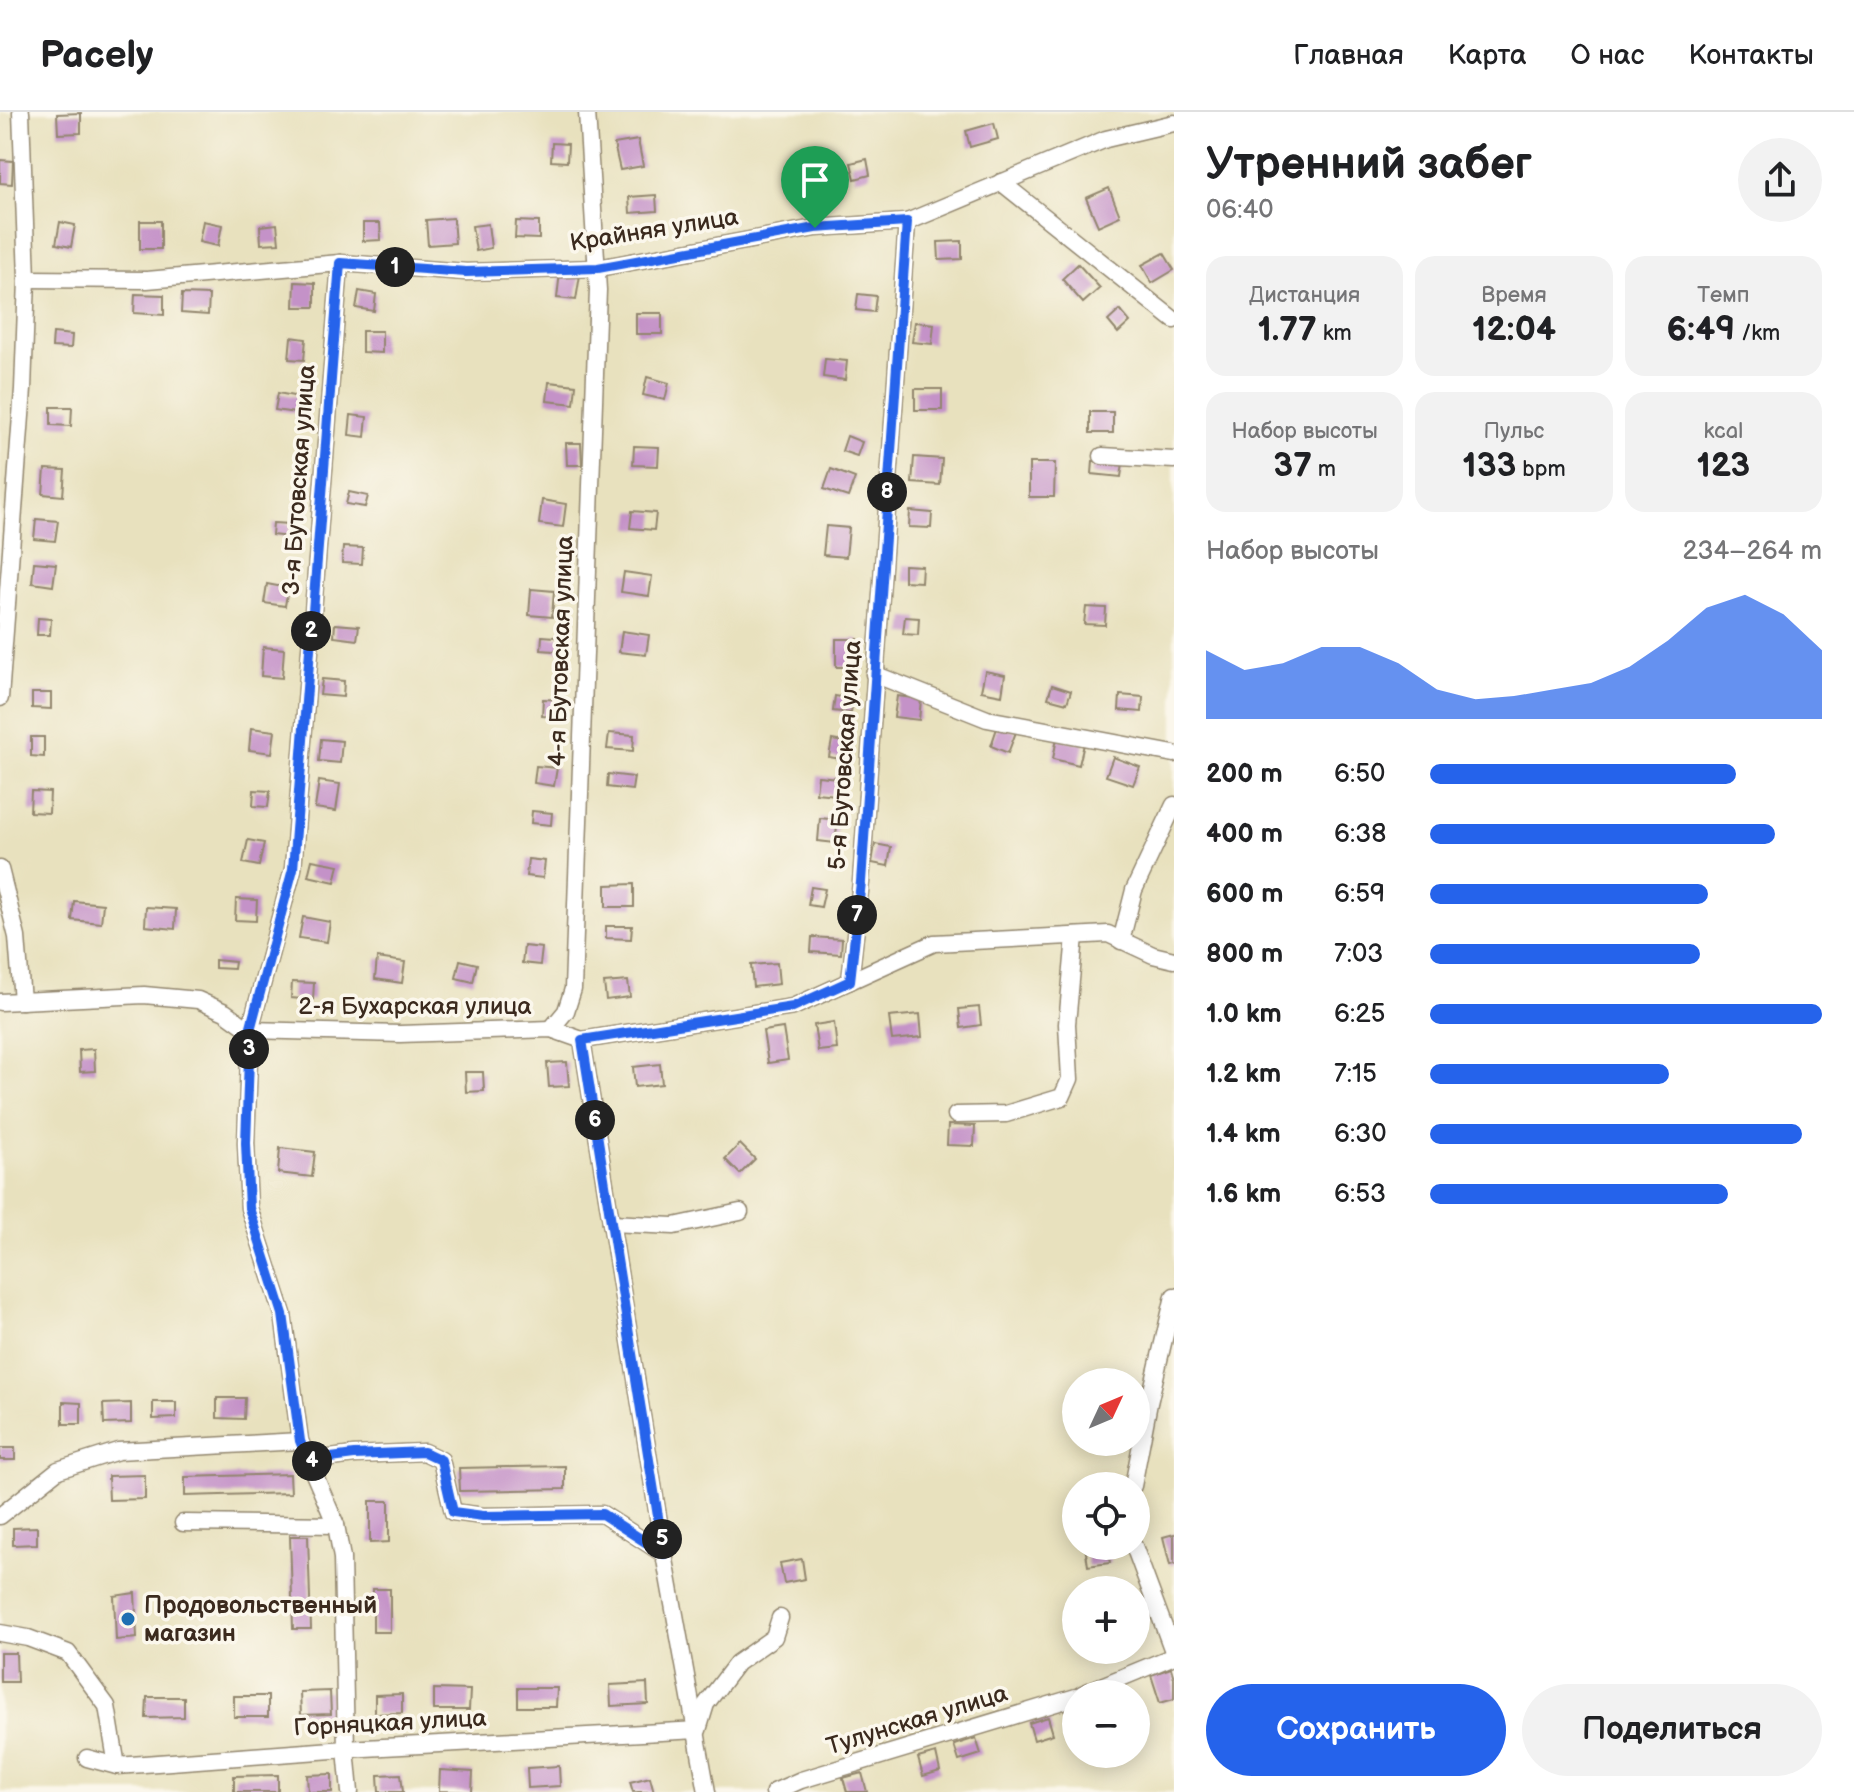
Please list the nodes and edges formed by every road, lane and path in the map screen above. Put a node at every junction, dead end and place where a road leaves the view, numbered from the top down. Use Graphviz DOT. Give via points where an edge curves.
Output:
graph roads {
  1 [pos="21,112"];
  2 [pos="587,112"];
  3 [pos="1174,123"];
  4 [pos="1001,182"];
  5 [pos="907,222"];
  6 [pos="340,263"];
  7 [pos="598,268"];
  8 [pos="27,279"];
  9 [pos="1174,320"];
  10 [pos="1102,456"];
  11 [pos="1174,460"];
  12 [pos="874,674"];
  13 [pos="0,698"];
  14 [pos="1174,754"];
  15 [pos="1174,805"];
  16 [pos="0,869"];
  17 [pos="1075,936"];
  18 [pos="1121,941"];
  19 [pos="1174,960"];
  20 [pos="850,981"];
  21 [pos="22,1001"];
  22 [pos="0,1002"];
  23 [pos="551,1029"];
  24 [pos="250,1030"];
  25 [pos="582,1040"];
  26 [pos="956,1115"];
  27 [pos="740,1212"];
  28 [pos="611,1223"];
  29 [pos="1174,1296"];
  30 [pos="300,1441"];
  31 [pos="308,1461"];
  32 [pos="1136,1472"];
  33 [pos="0,1516"];
  34 [pos="183,1523"];
  35 [pos="336,1525"];
  36 [pos="664,1554"];
  37 [pos="1139,1560"];
  38 [pos="780,1618"];
  39 [pos="0,1633"];
  40 [pos="1174,1655"];
  41 [pos="1115,1680"];
  42 [pos="1062,1701"];
  43 [pos="698,1730"];
  44 [pos="346,1749"];
  45 [pos="87,1758"];
  46 [pos="117,1766"];
  47 [pos="350,1792"];
  48 [pos="707,1792"];
  49 [pos="774,1792"];
  1 -- 8 [label="street"];
  2 -- 7 [label="street, 4-я Бутовская улица"];
  3 -- 4 [label="street, Крайняя улица" via="1106,139"];
  4 -- 5 [label="street, Крайняя улица"];
  4 -- 9 [label="street"];
  5 -- 7 [label="street, Крайняя улица" via="815,228"];
  5 -- 12 [label="street, 5-я Бутовская улица"];
  6 -- 7 [label="street, Крайняя улица" via="466,272"];
  6 -- 8 [label="street, Крайняя улица" via="147,280"];
  6 -- 24 [label="street, 3-я Бутовская улица" via="293,869"];
  7 -- 23 [label="street, 4-я Бутовская улица" via="573,989 566,1011"];
  8 -- 13 [label="street"];
  10 -- 11 [label="street"];
  12 -- 14 [label="street" via="987,719"];
  12 -- 20 [label="street, 5-я Бутовская улица"];
  15 -- 18 [label="street" via="1134,890"];
  16 -- 21 [label="street" via="17,937"];
  17 -- 18 [label="street" via="1108,934"];
  17 -- 20 [label="street" via="934,943"];
  17 -- 26 [label="street" via="1067,1024 1070,1079 1062,1097 1006,1114"];
  18 -- 19 [label="street"];
  20 -- 25 [label="street" via="793,1007"];
  21 -- 22 [label="street"];
  21 -- 24 [label="street" via="144,995 198,1000"];
  23 -- 24 [label="street, 2-я Бухарская улица" via="400,1034"];
  23 -- 25 [label="street"];
  24 -- 30 [label="street, 3-я Бутовская улица" via="249,1208 283,1314"];
  25 -- 28 [label="street"];
  27 -- 28 [label="street" via="674,1226"];
  28 -- 36 [label="street"];
  29 -- 32 [label="street"];
  30 -- 31 [label="street, 3-я Бутовская улица"];
  30 -- 33 [label="street" via="118,1451 58,1470"];
  31 -- 35 [label="street, 3-я Бутовская улица"];
  31 -- 36 [label="street" via="424,1452 441,1460 453,1512 602,1514"];
  34 -- 35 [label="street"];
  35 -- 44 [label="street, 3-я Бутовская улица" via="342,1558"];
  36 -- 43 [label="street"];
  37 -- 40 [label="street"];
  38 -- 43 [label="street" via="774,1637 737,1663 706,1704"];
  39 -- 46 [label="street" via="68,1653 107,1706"];
  40 -- 41 [label="street"];
  42 -- 49 [label="street, Тулунская улица"];
  43 -- 44 [label="street, Горняцкая улица"];
  43 -- 48 [label="street"];
  44 -- 46 [label="street, Горняцкая улица"];
  44 -- 47 [label="street, 3-я Бутовская улица"];
  45 -- 46 [label="street, Горняцкая улица"];
}
